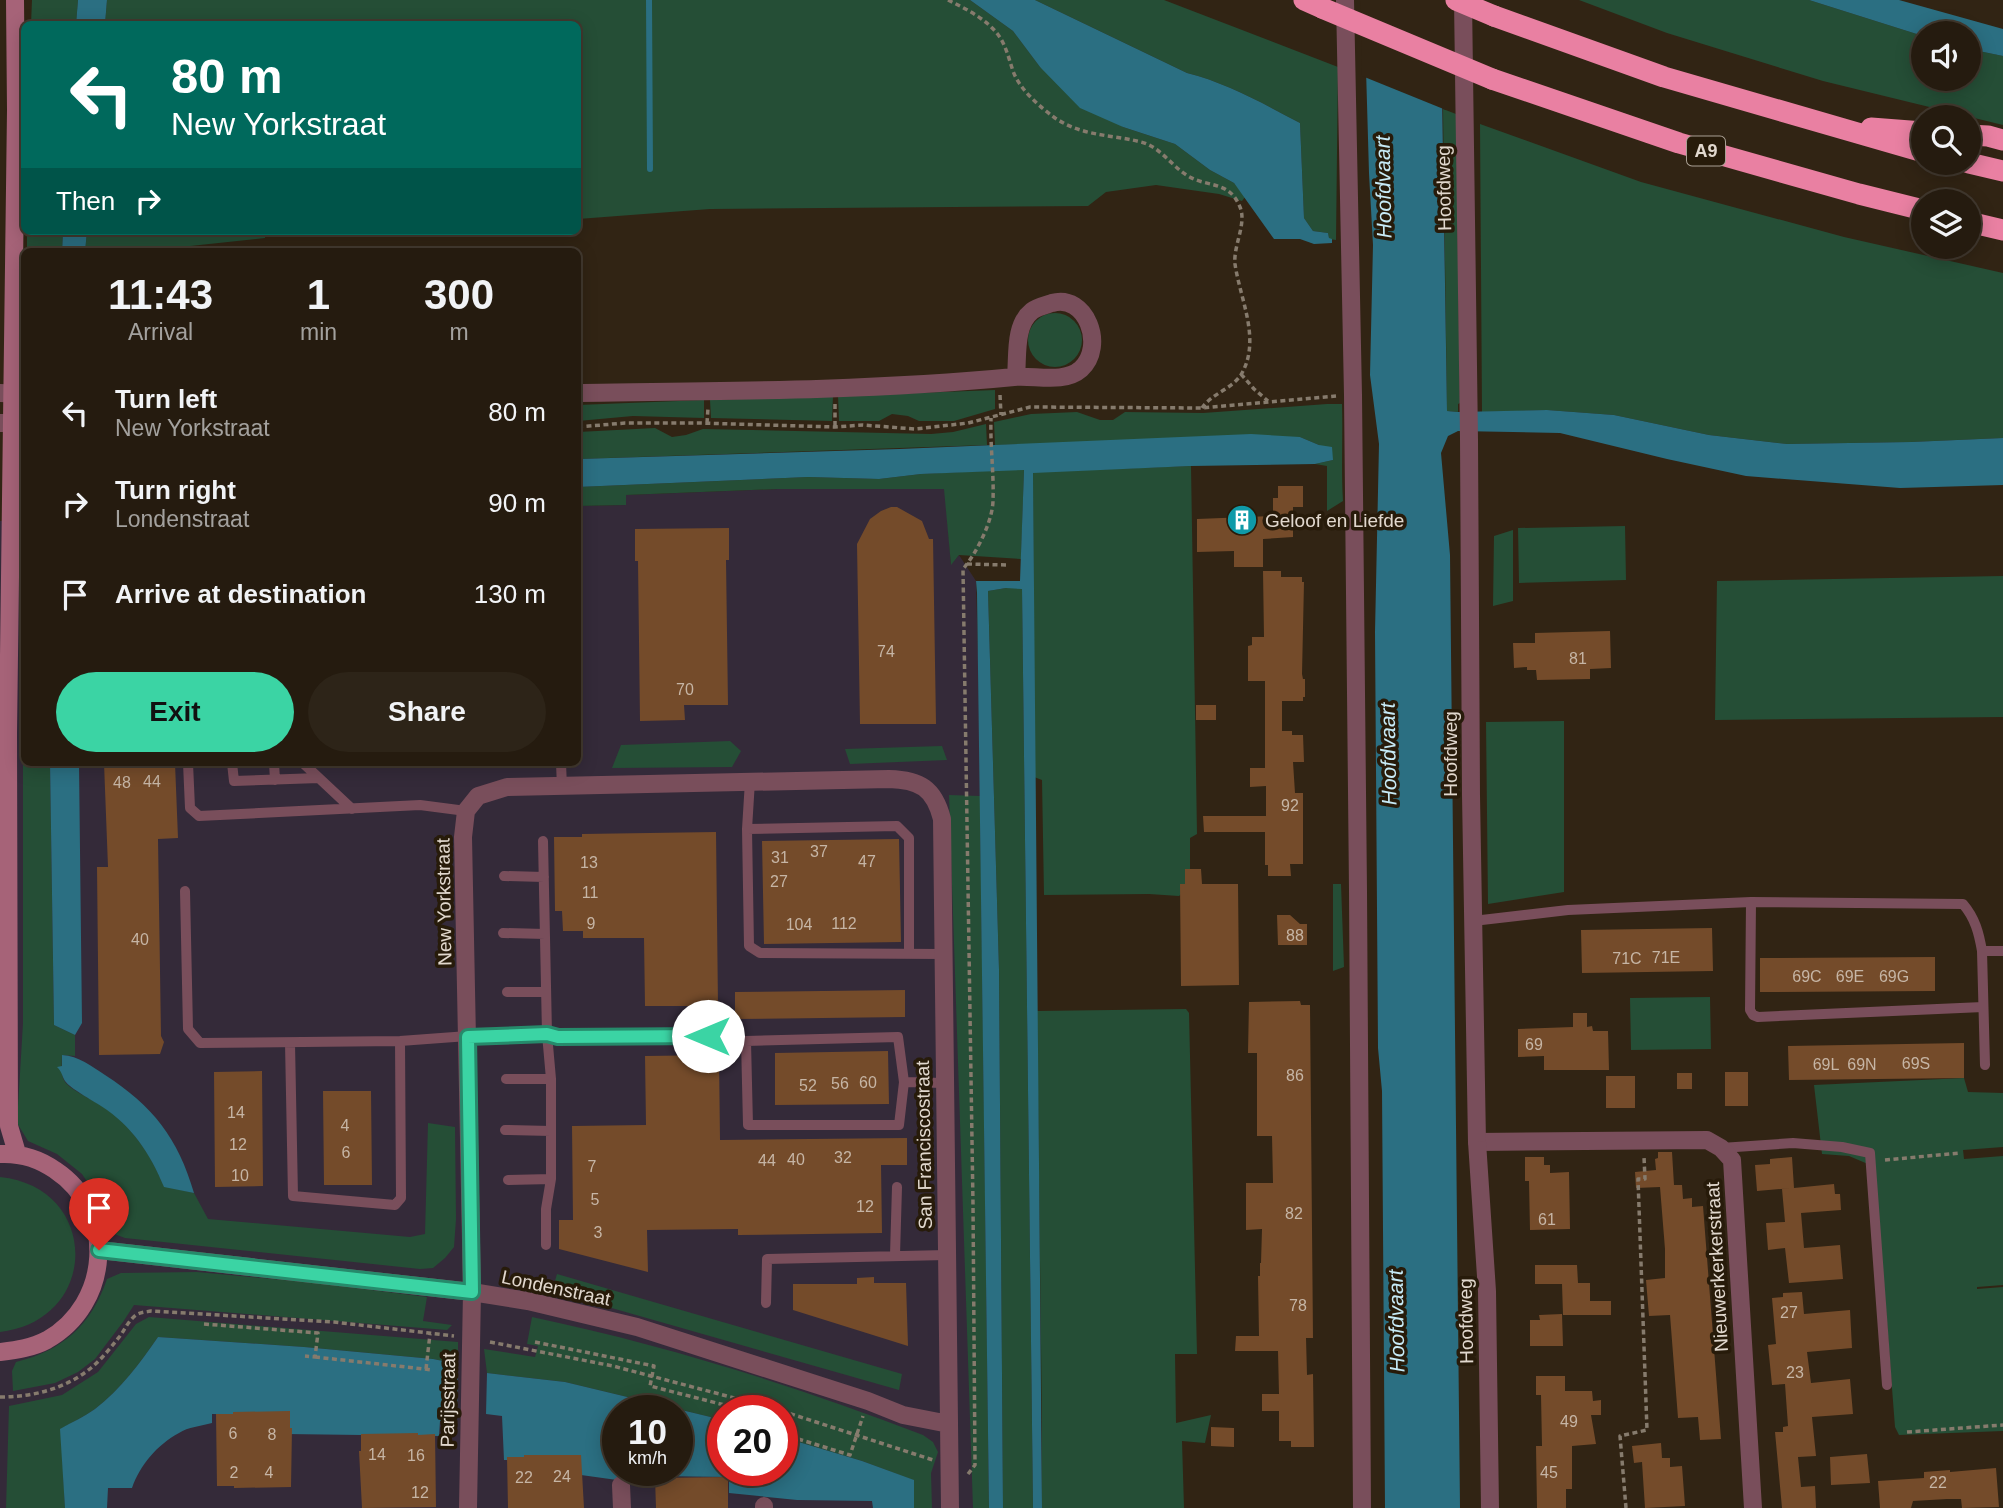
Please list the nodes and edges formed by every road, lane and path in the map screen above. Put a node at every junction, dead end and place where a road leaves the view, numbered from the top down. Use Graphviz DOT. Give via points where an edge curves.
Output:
graph roads {
  1 [pos="15,0"];
  2 [pos="948,0"];
  3 [pos="1345,0"];
  4 [pos="1456,0"];
  5 [pos="1463,0"];
  6 [pos="1313,4"];
  7 [pos="1827,125"];
  8 [pos="1911,131"];
  9 [pos="1981,136"];
  10 [pos="2003,140"];
  11 [pos="1911,149"];
  12 [pos="1981,166"];
  13 [pos="2003,171"];
  14 [pos="1911,207"];
  15 [pos="1981,225"];
  16 [pos="2003,230"];
  17 [pos="1241,374"];
  18 [pos="1016,376"];
  19 [pos="12,393"];
  20 [pos="581,393"];
  21 [pos="1353,395"];
  22 [pos="1268,401"];
  23 [pos="1202,408"];
  24 [pos="991,418"];
  25 [pos="12,423"];
  26 [pos="581,427"];
  27 [pos="967,564"];
  28 [pos="1007,565"];
  29 [pos="188,766"];
  30 [pos="232,766"];
  31 [pos="274,766"];
  32 [pos="306,766"];
  33 [pos="561,766"];
  34 [pos="319,778"];
  35 [pos="275,779"];
  36 [pos="750,781"];
  37 [pos="562,787"];
  38 [pos="924,787"];
  39 [pos="352,809"];
  40 [pos="466,811"];
  41 [pos="747,829"];
  42 [pos="543,841"];
  43 [pos="505,876"];
  44 [pos="544,877"];
  45 [pos="185,891"];
  46 [pos="1751,902"];
  47 [pos="1473,921"];
  48 [pos="503,933"];
  49 [pos="545,934"];
  50 [pos="1982,951"];
  51 [pos="2003,951"];
  52 [pos="909,953"];
  53 [pos="943,954"];
  54 [pos="507,992"];
  55 [pos="546,992"];
  56 [pos="1983,1007"];
  57 [pos="547,1034"];
  58 [pos="708,1036"];
  59 [pos="468,1037"];
  60 [pos="400,1041"];
  61 [pos="290,1043"];
  62 [pos="1985,1065"];
  63 [pos="506,1079"];
  64 [pos="551,1079"];
  65 [pos="904,1082"];
  66 [pos="944,1083"];
  67 [pos="505,1130"];
  68 [pos="551,1131"];
  69 [pos="1643,1141"];
  70 [pos="1477,1142"];
  71 [pos="1721,1148"];
  72 [pos="9,1153"];
  73 [pos="1960,1153"];
  74 [pos="1871,1161"];
  75 [pos="551,1179"];
  76 [pos="508,1180"];
  77 [pos="897,1187"];
  78 [pos="546,1245"];
  79 [pos="99,1250"];
  80 [pos="895,1255"];
  81 [pos="947,1255"];
  82 [pos="472,1292"];
  83 [pos="766,1303"];
  84 [pos="204,1324"];
  85 [pos="430,1334"];
  86 [pos="470,1338"];
  87 [pos="536,1342"];
  88 [pos="0,1352"];
  89 [pos="305,1356"];
  90 [pos="315,1357"];
  91 [pos="426,1369"];
  92 [pos="433,1370"];
  93 [pos="652,1376"];
  94 [pos="1887,1385"];
  95 [pos="722,1395"];
  96 [pos="0,1397"];
  97 [pos="707,1401"];
  98 [pos="798,1416"];
  99 [pos="949,1424"];
  100 [pos="2003,1425"];
  101 [pos="858,1428"];
  102 [pos="1907,1432"];
  103 [pos="856,1434"];
  104 [pos="798,1439"];
  105 [pos="949,1466"];
  106 [pos="968,1474"];
  107 [pos="621,1486"];
  108 [pos="468,1508"];
  109 [pos="622,1508"];
  110 [pos="950,1508"];
  111 [pos="1362,1508"];
  112 [pos="1490,1508"];
  113 [pos="1626,1508"];
  114 [pos="1753,1508"];
  1 -- 19 [label="main road"];
  2 -- 17 [label="path" via="984,20 1000,37 1014,74 1037,104 1056,119 1098,136 1143,142 1188,176 1226,188 1239,204 1242,213 1235,262 1248,319 1248,354"];
  3 -- 21 [label="street"];
  4 -- 7 [label="highway, bridge" via="1664,77"];
  5 -- 47 [label="street, Hoofdweg"];
  6 -- 14 [label="highway, A9, bridge" via="1492,79 1679,143"];
  7 -- 8 [label="highway"];
  7 -- 11 [label="highway"];
  9 -- 10 [label="highway"];
  12 -- 13 [label="highway"];
  15 -- 16 [label="highway"];
  17 -- 22 [label="path"];
  17 -- 23 [label="path"];
  18 -- 18 [label="street" via="1061,377 1080,370 1092,353 1093,335 1087,318 1060,301 1033,310 1019,335"];
  18 -- 20 [label="street" via="834,388"];
  19 -- 25 [label="main road"];
  21 -- 22 [label="path"];
  21 -- 111 [label="street"];
  22 -- 23 [label="path"];
  23 -- 24 [label="path" via="1030,407"];
  24 -- 26 [label="path" via="915,429 707,423"];
  24 -- 27 [label="path" via="993,502"];
  25 -- 72 [label="main road"];
  27 -- 28 [label="path"];
  27 -- 106 [label="path" via="963,569 975,1452 975,1465"];
  29 -- 39 [label="lane" via="190,808 199,816"];
  30 -- 35 [label="lane" via="234,781"];
  31 -- 35 [label="lane"];
  32 -- 34 [label="lane"];
  33 -- 37 [label="lane"];
  34 -- 35 [label="lane"];
  34 -- 39 [label="lane"];
  36 -- 37 [label="street, New Yorkstraat"];
  36 -- 38 [label="street, New Yorkstraat" via="901,779"];
  36 -- 41 [label="lane"];
  37 -- 40 [label="street, New Yorkstraat" via="507,787 478,796"];
  38 -- 53 [label="street, San Franciscostraat" via="932,794 942,820"];
  39 -- 40 [label="lane" via="421,805"];
  40 -- 59 [label="street, New Yorkstraat"];
  41 -- 52 [label="lane" via="749,946 760,953"];
  41 -- 52 [label="lane" via="897,826 909,838"];
  42 -- 44 [label="lane"];
  43 -- 44 [label="lane"];
  44 -- 49 [label="lane"];
  45 -- 61 [label="lane" via="188,1029 200,1043"];
  46 -- 47 [label="lane" via="1568,910"];
  46 -- 50 [label="lane" via="1963,904 1972,915"];
  46 -- 56 [label="lane" via="1753,1015"];
  47 -- 70 [label="street, Hoofdweg"];
  48 -- 49 [label="lane"];
  49 -- 55 [label="lane"];
  50 -- 51 [label="lane"];
  50 -- 56 [label="lane"];
  52 -- 53 [label="lane"];
  53 -- 66 [label="street, San Franciscostraat"];
  54 -- 55 [label="lane"];
  55 -- 57 [label="lane"];
  56 -- 62 [label="lane"];
  57 -- 58 [label="lane"];
  57 -- 59 [label="lane"];
  57 -- 64 [label="lane"];
  59 -- 60 [label="lane"];
  59 -- 82 [label="street, New Yorkstraat"];
  60 -- 61 [label="lane"];
  60 -- 61 [label="lane" via="401,1198 395,1205 293,1196"];
  63 -- 64 [label="lane"];
  64 -- 68 [label="lane"];
  65 -- 65 [label="lane" via="899,1125 748,1125 746,1041 898,1037"];
  65 -- 66 [label="lane"];
  66 -- 81 [label="street, San Franciscostraat"];
  67 -- 68 [label="lane"];
  68 -- 75 [label="lane"];
  69 -- 70 [label="street"];
  69 -- 71 [label="street" via="1707,1140"];
  69 -- 113 [label="path" via="1645,1179 1638,1179 1647,1430 1620,1436"];
  70 -- 112 [label="street, Hoofdweg" via="1487,1291"];
  71 -- 74 [label="lane" via="1793,1143 1842,1147 1870,1153"];
  71 -- 114 [label="street, Nieuwerkerkerstraat" via="1732,1160"];
  72 -- 79 [label="main road" via="43,1161 66,1177 84,1198 95,1223"];
  73 -- 74 [label="path"];
  74 -- 94 [label="lane"];
  75 -- 76 [label="lane"];
  75 -- 78 [label="lane"];
  77 -- 80 [label="lane"];
  79 -- 82 [label="street, Londenstraat"];
  79 -- 88 [label="main road" via="96,1278 85,1303 68,1324 46,1340"];
  80 -- 81 [label="lane"];
  80 -- 83 [label="lane" via="767,1259"];
  81 -- 99 [label="street, San Franciscostraat"];
  82 -- 86 [label="street, Parijsstraat"];
  82 -- 99 [label="street, Londenstraat" via="637,1327 903,1415"];
  84 -- 90 [label="path" via="318,1333"];
  85 -- 86 [label="path"];
  85 -- 91 [label="path"];
  85 -- 96 [label="path" via="334,1322 138,1313 91,1368 73,1380 39,1393"];
  86 -- 93 [label="path"];
  86 -- 108 [label="street, Parijsstraat"];
  87 -- 93 [label="path" via="654,1366"];
  89 -- 90 [label="path"];
  90 -- 91 [label="path"];
  91 -- 92 [label="path"];
  93 -- 95 [label="path"];
  93 -- 97 [label="path" via="650,1386"];
  98 -- 103 [label="path"];
  99 -- 105 [label="street, San Franciscostraat"];
  100 -- 102 [label="path"];
  101 -- 103 [label="path"];
  103 -- 104 [label="path" via="850,1455"];
  103 -- 105 [label="path"];
  105 -- 110 [label="street, San Franciscostraat"];
  107 -- 109 [label="street"];
}
